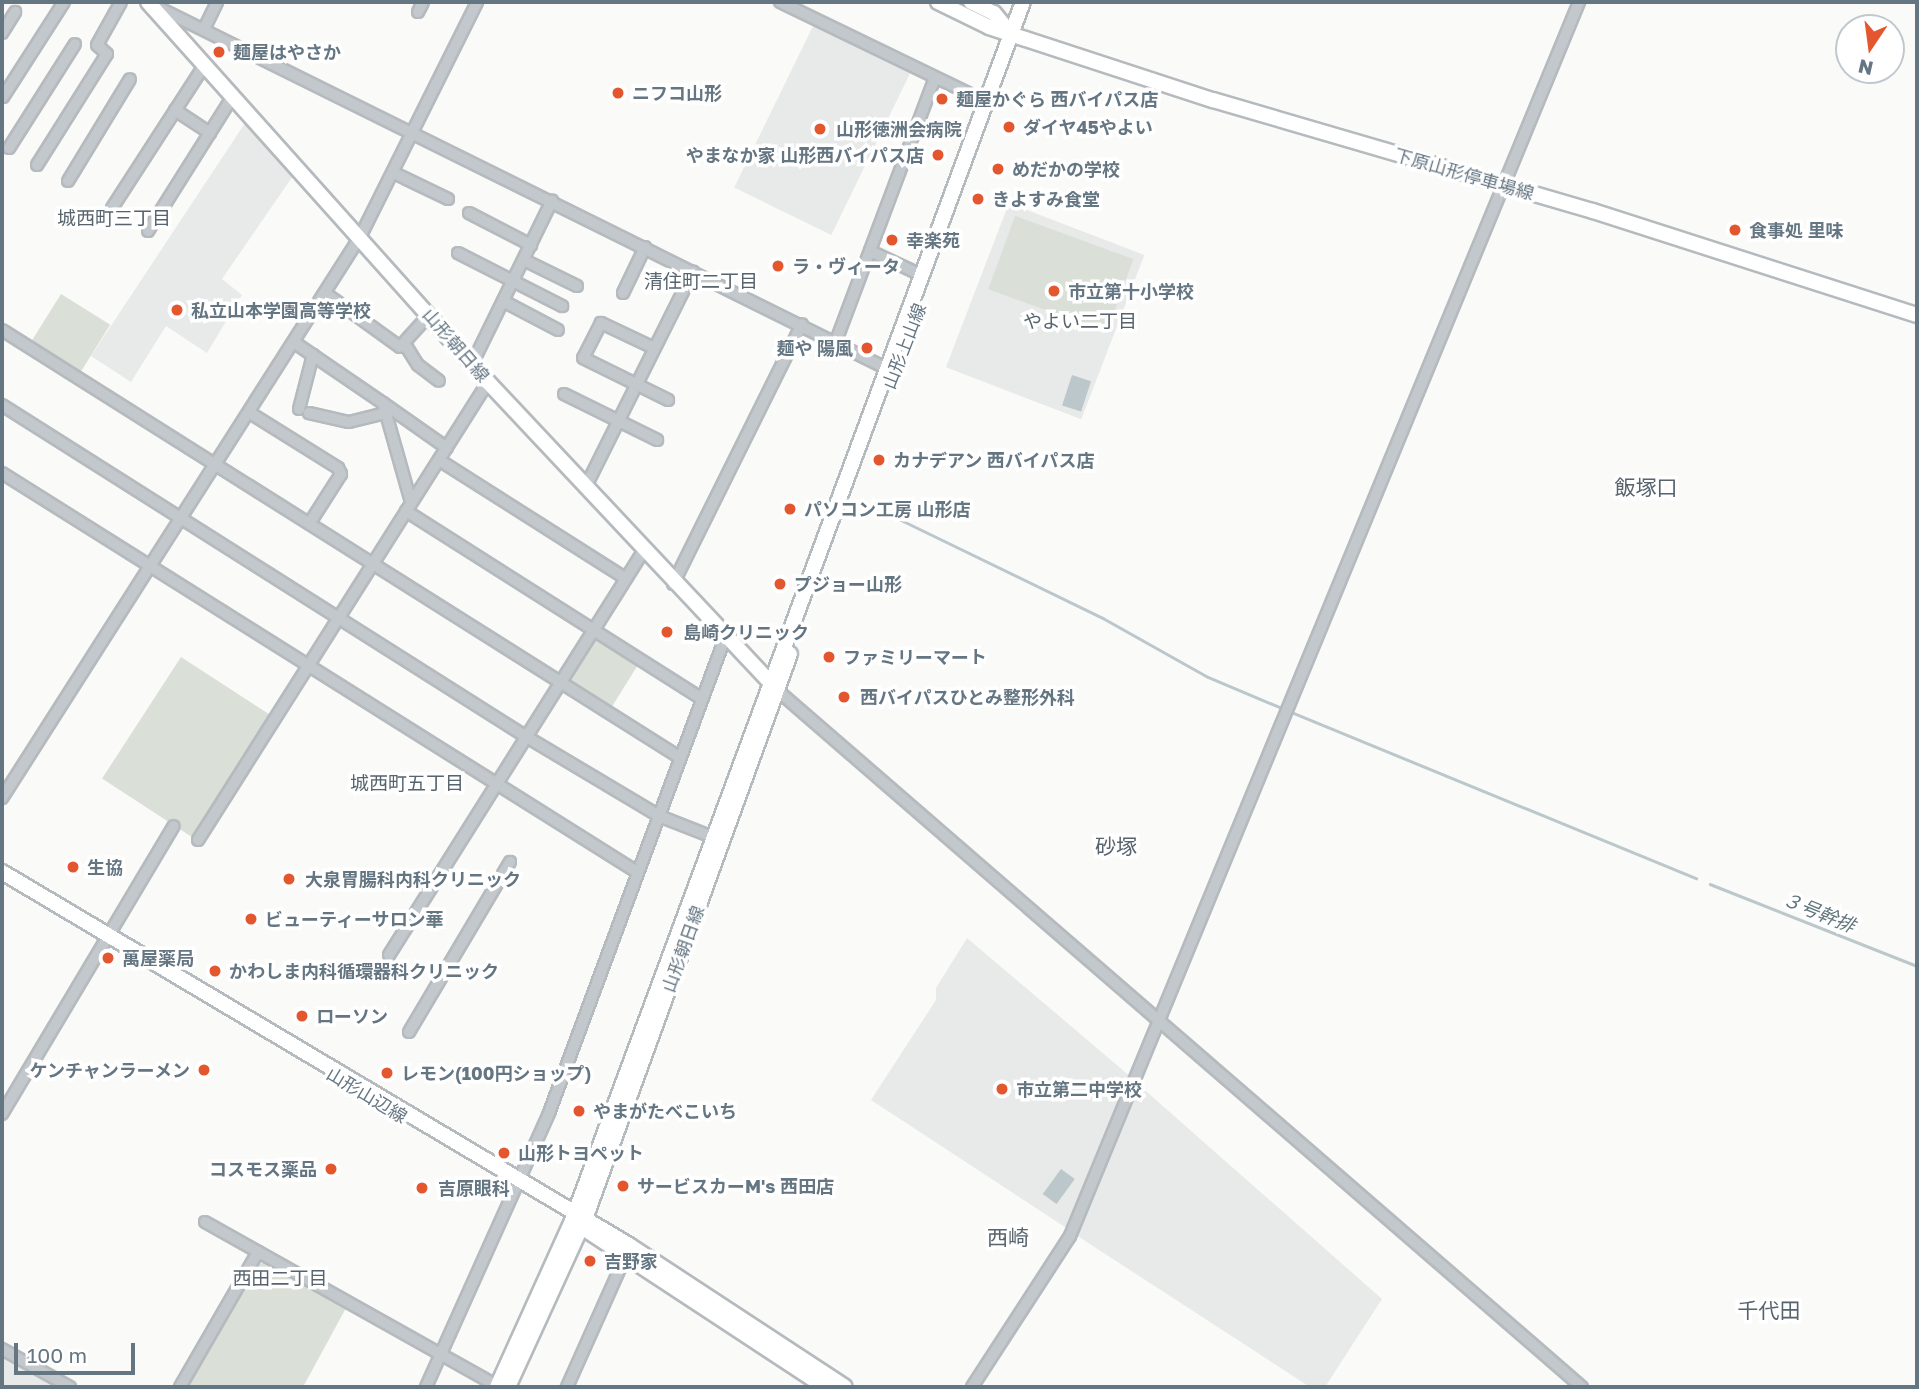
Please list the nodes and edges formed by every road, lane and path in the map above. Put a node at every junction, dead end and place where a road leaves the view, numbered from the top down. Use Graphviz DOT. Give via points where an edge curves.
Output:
graph roads {
  1 [pos="64,2"];
  2 [pos="121,2"];
  3 [pos="218,2"];
  4 [pos="477,2"];
  5 [pos="780,2"];
  6 [pos="938,2"];
  7 [pos="971,2"];
  8 [pos="1023,2"];
  9 [pos="1033,2"];
  10 [pos="1579,2"];
  11 [pos="149,3"];
  12 [pos="15,12"];
  13 [pos="204,29"];
  14 [pos="2,33"];
  15 [pos="1014,35"];
  16 [pos="75,44"];
  17 [pos="205,64"];
  18 [pos="935,78"];
  19 [pos="130,79"];
  20 [pos="233,96"];
  21 [pos="3,97"];
  22 [pos="985,101"];
  23 [pos="175,110"];
  24 [pos="413,131"];
  25 [pos="210,133"];
  26 [pos="9,148"];
  27 [pos="37,165"];
  28 [pos="394,173"];
  29 [pos="68,181"];
  30 [pos="1504,187"];
  31 [pos="448,199"];
  32 [pos="552,201"];
  33 [pos="113,208"];
  34 [pos="469,213"];
  35 [pos="148,231"];
  36 [pos="360,237"];
  37 [pos="531,245"];
  38 [pos="645,247"];
  39 [pos="870,251"];
  40 [pos="458,253"];
  41 [pos="524,260"];
  42 [pos="693,271"];
  43 [pos="921,275"];
  44 [pos="513,281"];
  45 [pos="577,286"];
  46 [pos="325,293"];
  47 [pos="623,293"];
  48 [pos="503,301"];
  49 [pos="562,306"];
  50 [pos="429,315"];
  51 [pos="1917,315"];
  52 [pos="802,324"];
  53 [pos="2,330"];
  54 [pos="558,330"];
  55 [pos="836,341"];
  56 [pos="295,342"];
  57 [pos="406,346"];
  58 [pos="654,348"];
  59 [pos="313,355"];
  60 [pos="472,364"];
  61 [pos="886,368"];
  62 [pos="439,381"];
  63 [pos="488,382"];
  64 [pos="636,384"];
  65 [pos="564,394"];
  66 [pos="668,400"];
  67 [pos="2,405"];
  68 [pos="384,408"];
  69 [pos="250,413"];
  70 [pos="618,421"];
  71 [pos="657,440"];
  72 [pos="446,448"];
  73 [pos="439,460"];
  74 [pos="217,466"];
  75 [pos="2,473"];
  76 [pos="585,488"];
  77 [pos="408,507"];
  78 [pos="184,519"];
  79 [pos="309,524"];
  80 [pos="643,552"];
  81 [pos="372,564"];
  82 [pos="153,568"];
  83 [pos="625,578"];
  84 [pos="673,584"];
  85 [pos="339,618"];
  86 [pos="592,630"];
  87 [pos="724,638"];
  88 [pos="308,666"];
  89 [pos="559,681"];
  90 [pos="774,686"];
  91 [pos="701,698"];
  92 [pos="525,736"];
  93 [pos="679,757"];
  94 [pos="495,783"];
  95 [pos="2,799"];
  96 [pos="659,816"];
  97 [pos="174,826"];
  98 [pos="718,839"];
  99 [pos="198,840"];
  100 [pos="510,862"];
  101 [pos="2,872"];
  102 [pos="637,872"];
  103 [pos="2,880"];
  104 [pos="107,937"];
  105 [pos="389,955"];
  106 [pos="1160,1019"];
  107 [pos="410,1032"];
  108 [pos="2,1114"];
  109 [pos="518,1182"];
  110 [pos="578,1220"];
  111 [pos="205,1222"];
  112 [pos="258,1252"];
  113 [pos="626,1255"];
  114 [pos="2,1349"];
  115 [pos="441,1354"];
  116 [pos="70,1387"];
  117 [pos="180,1387"];
  118 [pos="426,1387"];
  119 [pos="501,1387"];
  120 [pos="567,1387"];
  121 [pos="825,1387"];
  122 [pos="845,1387"];
  123 [pos="972,1387"];
  124 [pos="1582,1387"];
  1 -- 21 [label="street"];
  2 -- 27 [label="street" via="97,45 107,54"];
  3 -- 13 [label="street"];
  4 -- 24 [label="street"];
  5 -- 18 [label="street"];
  6 -- 15 [label="main road, 下原山形停車場線"];
  7 -- 15 [label="main road, 下原山形停車場線" via="994,13"];
  8 -- 15 [label="main road, 山形上山線"];
  9 -- 15 [label="main road, 山形上山線"];
  10 -- 30 [label="street"];
  11 -- 13 [label="street"];
  11 -- 17 [label="main road, 山形朝日線"];
  12 -- 14 [label="street"];
  13 -- 24 [label="street"];
  15 -- 22 [label="main road, 山形上山線"];
  15 -- 30 [label="main road, 下原山形停車場線"];
  15 -- 90 [label="main road, 山形上山線"];
  16 -- 26 [label="street"];
  17 -- 20 [label="main road, 山形朝日線"];
  17 -- 23 [label="street"];
  18 -- 22 [label="street"];
  18 -- 39 [label="street"];
  19 -- 29 [label="street"];
  20 -- 25 [label="street"];
  20 -- 36 [label="main road, 山形朝日線"];
  22 -- 43 [label="main road, 山形上山線"];
  23 -- 25 [label="street"];
  23 -- 33 [label="street"];
  24 -- 28 [label="street"];
  24 -- 32 [label="street"];
  25 -- 35 [label="street"];
  28 -- 31 [label="street"];
  28 -- 36 [label="street"];
  30 -- 51 [label="main road, 下原山形停車場線" via="1818,280"];
  30 -- 106 [label="street"];
  32 -- 37 [label="street"];
  32 -- 38 [label="street"];
  34 -- 37 [label="street"];
  36 -- 46 [label="street"];
  36 -- 50 [label="main road, 山形朝日線"];
  37 -- 41 [label="street"];
  38 -- 42 [label="street"];
  38 -- 47 [label="street"];
  39 -- 43 [label="street"];
  39 -- 55 [label="street"];
  40 -- 44 [label="street"];
  41 -- 44 [label="street"];
  41 -- 45 [label="street"];
  42 -- 52 [label="street"];
  42 -- 58 [label="street"];
  43 -- 61 [label="main road, 山形上山線"];
  44 -- 48 [label="street"];
  44 -- 49 [label="street"];
  46 -- 56 [label="street"];
  46 -- 57 [label="street" via="400,347"];
  48 -- 54 [label="street"];
  48 -- 60 [label="street"];
  50 -- 57 [label="street"];
  50 -- 60 [label="main road, 山形朝日線"];
  52 -- 55 [label="street"];
  52 -- 84 [label="street"];
  53 -- 74 [label="street"];
  55 -- 61 [label="street"];
  56 -- 59 [label="street"];
  56 -- 69 [label="street"];
  57 -- 62 [label="street" via="418,365"];
  58 -- 64 [label="street"];
  58 -- 64 [label="street" via="601,323 583,358"];
  59 -- 68 [label="street"];
  59 -- 68 [label="street" via="304,411 349,422"];
  60 -- 63 [label="main road, 山形朝日線"];
  61 -- 90 [label="main road, 山形上山線"];
  63 -- 72 [label="street"];
  63 -- 76 [label="main road, 山形朝日線"];
  64 -- 66 [label="street"];
  64 -- 70 [label="street"];
  65 -- 70 [label="street"];
  67 -- 78 [label="street"];
  68 -- 72 [label="street"];
  68 -- 77 [label="street"];
  69 -- 74 [label="street"];
  69 -- 79 [label="street" via="338,468 341,474"];
  70 -- 71 [label="street"];
  70 -- 76 [label="street"];
  72 -- 73 [label="street"];
  73 -- 77 [label="street"];
  73 -- 83 [label="street"];
  74 -- 78 [label="street"];
  74 -- 79 [label="street"];
  75 -- 82 [label="street"];
  76 -- 80 [label="main road, 山形朝日線"];
  77 -- 81 [label="street"];
  77 -- 86 [label="street"];
  78 -- 82 [label="street"];
  78 -- 85 [label="street"];
  79 -- 81 [label="street"];
  80 -- 83 [label="street"];
  80 -- 84 [label="main road, 山形朝日線"];
  81 -- 85 [label="street"];
  81 -- 89 [label="street"];
  82 -- 88 [label="street"];
  82 -- 95 [label="street"];
  83 -- 86 [label="street"];
  84 -- 87 [label="main road, 山形朝日線"];
  85 -- 88 [label="street"];
  85 -- 92 [label="street"];
  86 -- 89 [label="street"];
  86 -- 91 [label="street"];
  87 -- 90 [label="main road, 山形朝日線"];
  87 -- 91 [label="street"];
  88 -- 94 [label="street"];
  88 -- 99 [label="street"];
  89 -- 92 [label="street"];
  89 -- 93 [label="street"];
  90 -- 98 [label="main road, 山形朝日線"];
  90 -- 106 [label="street"];
  91 -- 93 [label="street"];
  92 -- 94 [label="street"];
  92 -- 96 [label="street"];
  93 -- 96 [label="street"];
  94 -- 102 [label="street"];
  94 -- 105 [label="street"];
  96 -- 98 [label="street"];
  96 -- 102 [label="street"];
  97 -- 104 [label="street"];
  98 -- 110 [label="main road, 山形朝日線"];
  100 -- 107 [label="street"];
  101 -- 104 [label="main road, 山形山辺線"];
  102 -- 109 [label="street" via="549,1113"];
  103 -- 104 [label="main road, 山形山辺線"];
  104 -- 108 [label="street"];
  104 -- 109 [label="main road, 山形山辺線"];
  106 -- 123 [label="street" via="1070,1236"];
  106 -- 124 [label="street"];
  109 -- 110 [label="main road, 山形山辺線"];
  109 -- 115 [label="street"];
  110 -- 113 [label="main road"];
  110 -- 119 [label="main road"];
  110 -- 122 [label="main road"];
  111 -- 112 [label="street"];
  112 -- 115 [label="street"];
  112 -- 117 [label="street"];
  113 -- 120 [label="street"];
  113 -- 121 [label="main road"];
  114 -- 116 [label="street"];
  115 -- 118 [label="street"];
  115 -- 119 [label="street"];
}
